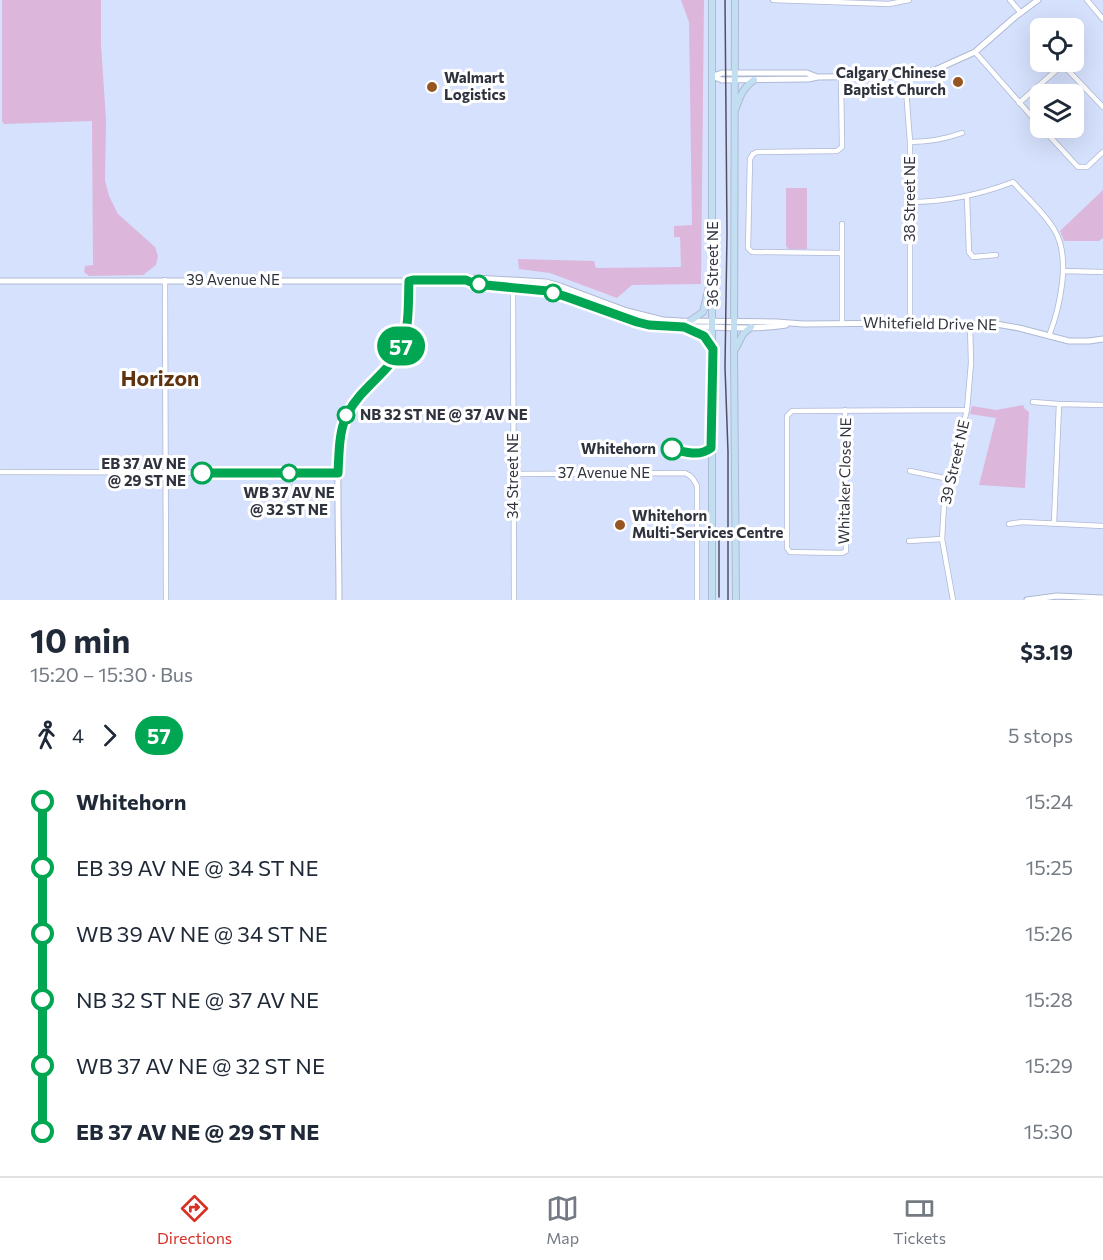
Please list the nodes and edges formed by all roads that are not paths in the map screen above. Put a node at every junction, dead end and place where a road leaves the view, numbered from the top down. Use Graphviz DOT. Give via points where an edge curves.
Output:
graph roads {
  1 [pos="712,0"];
  2 [pos="735,0"];
  3 [pos="773,0"];
  4 [pos="909,0"];
  5 [pos="1010,0"];
  6 [pos="1038,0"];
  7 [pos="1087,0"];
  8 [pos="1021,13"];
  9 [pos="1103,19"];
  10 [pos="975,52"];
  11 [pos="712,76"];
  12 [pos="734,76"];
  13 [pos="904,76"];
  14 [pos="818,77"];
  15 [pos="841,77"];
  16 [pos="754,80"];
  17 [pos="1019,103"];
  18 [pos="1103,107"];
  19 [pos="735,114"];
  20 [pos="1030,115"];
  21 [pos="962,133"];
  22 [pos="1051,138"];
  23 [pos="910,142"];
  24 [pos="1103,152"];
  25 [pos="967,197"];
  26 [pos="910,202"];
  27 [pos="842,224"];
  28 [pos="842,253"];
  29 [pos="996,255"];
  30 [pos="1063,271"];
  31 [pos="1103,272"];
  32 [pos="712,277"];
  33 [pos="513,279"];
  34 [pos="165,280"];
  35 [pos="466,280"];
  36 [pos="0,281"];
  37 [pos="409,281"];
  38 [pos="513,288"];
  39 [pos="690,321"];
  40 [pos="910,323"];
  41 [pos="713,324"];
  42 [pos="735,324"];
  43 [pos="790,324"];
  44 [pos="842,324"];
  45 [pos="970,324"];
  46 [pos="684,327"];
  47 [pos="751,327"];
  48 [pos="1049,336"];
  49 [pos="1103,339"];
  50 [pos="713,349"];
  51 [pos="735,351"];
  52 [pos="1033,402"];
  53 [pos="1059,404"];
  54 [pos="1103,405"];
  55 [pos="845,410"];
  56 [pos="967,410"];
  57 [pos="910,471"];
  58 [pos="0,472"];
  59 [pos="165,472"];
  60 [pos="338,473"];
  61 [pos="513,474"];
  62 [pos="949,479"];
  63 [pos="1054,523"];
  64 [pos="1009,524"];
  65 [pos="1103,526"];
  66 [pos="942,539"];
  67 [pos="909,541"];
  68 [pos="1081,598"];
  69 [pos="1103,598"];
  70 [pos="166,600"];
  71 [pos="339,600"];
  72 [pos="514,600"];
  73 [pos="697,600"];
  74 [pos="712,600"];
  75 [pos="736,600"];
  76 [pos="953,600"];
  77 [pos="1026,600"];
  1 -- 11 [label="main road, 36 Street NE"];
  2 -- 12 [label="main road, 36 Street NE"];
  3 -- 4 [label="street" via="889,4"];
  5 -- 8 [label="street"];
  6 -- 8 [label="street"];
  7 -- 9 [label="street"];
  8 -- 10 [label="street"];
  10 -- 13 [label="street" via="935,70"];
  10 -- 17 [label="street"];
  11 -- 12 [label="street" via="722,80"];
  11 -- 32 [label="main road, 36 Street NE"];
  12 -- 14 [label="street" via="807,73"];
  12 -- 16 [label="street"];
  12 -- 19 [label="main road, 36 Street NE"];
  13 -- 15 [label="street"];
  13 -- 23 [label="street, 38 Street NE"];
  14 -- 15 [label="street"];
  14 -- 16 [label="street"];
  15 -- 28 [label="street" via="842,147 837,151 757,152 750,159 748,248 752,252"];
  16 -- 19 [label="main road" via="741,94"];
  17 -- 18 [label="street" via="1060,67 1065,67"];
  17 -- 20 [label="street"];
  19 -- 42 [label="main road, 36 Street NE"];
  21 -- 23 [label="street"];
  22 -- 24 [label="street" via="1078,167 1087,167"];
  23 -- 26 [label="street, 38 Street NE"];
  25 -- 26 [label="street"];
  25 -- 29 [label="street" via="969,252 973,257"];
  25 -- 30 [label="street" via="1013,182 1056,233"];
  26 -- 40 [label="street, 38 Street NE"];
  27 -- 28 [label="street"];
  28 -- 44 [label="street"];
  30 -- 31 [label="street"];
  30 -- 48 [label="street"];
  32 -- 39 [label="main road" via="704,312"];
  32 -- 41 [label="main road, 36 Street NE"];
  33 -- 35 [label="street, 39 Avenue NE"];
  33 -- 38 [label="street, 34 Street NE"];
  33 -- 39 [label="street, 39 Avenue NE" via="546,282 648,317"];
  34 -- 36 [label="street, 39 Avenue NE"];
  34 -- 37 [label="street, 39 Avenue NE"];
  34 -- 59 [label="street"];
  35 -- 37 [label="street, 39 Avenue NE"];
  35 -- 38 [label="street, 39 Avenue NE"];
  37 -- 60 [label="street" via="403,340 390,364 362,392 344,420"];
  38 -- 46 [label="street, 39 Avenue NE" via="548,291 649,325"];
  38 -- 61 [label="street, 34 Street NE"];
  39 -- 41 [label="street, 39 Avenue NE"];
  40 -- 44 [label="street, Whitefield Drive NE"];
  40 -- 45 [label="street, Whitefield Drive NE"];
  41 -- 42 [label="street, 39 Avenue NE"];
  41 -- 46 [label="street, 39 Avenue NE"];
  41 -- 50 [label="main road, 36 Street NE"];
  42 -- 43 [label="street, Whitefield Drive NE"];
  42 -- 47 [label="street, Whitefield Drive NE"];
  42 -- 51 [label="main road, 36 Street NE"];
  43 -- 44 [label="street, Whitefield Drive NE"];
  43 -- 47 [label="street, Whitefield Drive NE"];
  45 -- 48 [label="street, Whitefield Drive NE" via="996,324"];
  45 -- 56 [label="street, 39 Street NE"];
  46 -- 50 [label="main road" via="704,336"];
  47 -- 51 [label="main road"];
  48 -- 49 [label="street, Whitefield Drive NE"];
  50 -- 74 [label="main road, 36 Street NE"];
  51 -- 75 [label="main road, 36 Street NE"];
  52 -- 53 [label="street"];
  53 -- 54 [label="street"];
  53 -- 63 [label="street"];
  55 -- 55 [label="street, Whitaker Close NE" via="792,411 787,416 790,552 846,550"];
  55 -- 56 [label="street, Whitaker Close NE"];
  56 -- 62 [label="street, 39 Street NE"];
  57 -- 62 [label="street"];
  58 -- 59 [label="street"];
  59 -- 60 [label="street"];
  59 -- 70 [label="street"];
  60 -- 71 [label="street"];
  61 -- 72 [label="street, 34 Street NE"];
  61 -- 73 [label="street, 37 Avenue NE" via="686,473 697,486"];
  62 -- 66 [label="street, 39 Street NE"];
  63 -- 64 [label="street"];
  63 -- 65 [label="street"];
  66 -- 67 [label="street"];
  66 -- 76 [label="street, 39 Street NE"];
  68 -- 69 [label="street"];
  68 -- 77 [label="street"];
}
